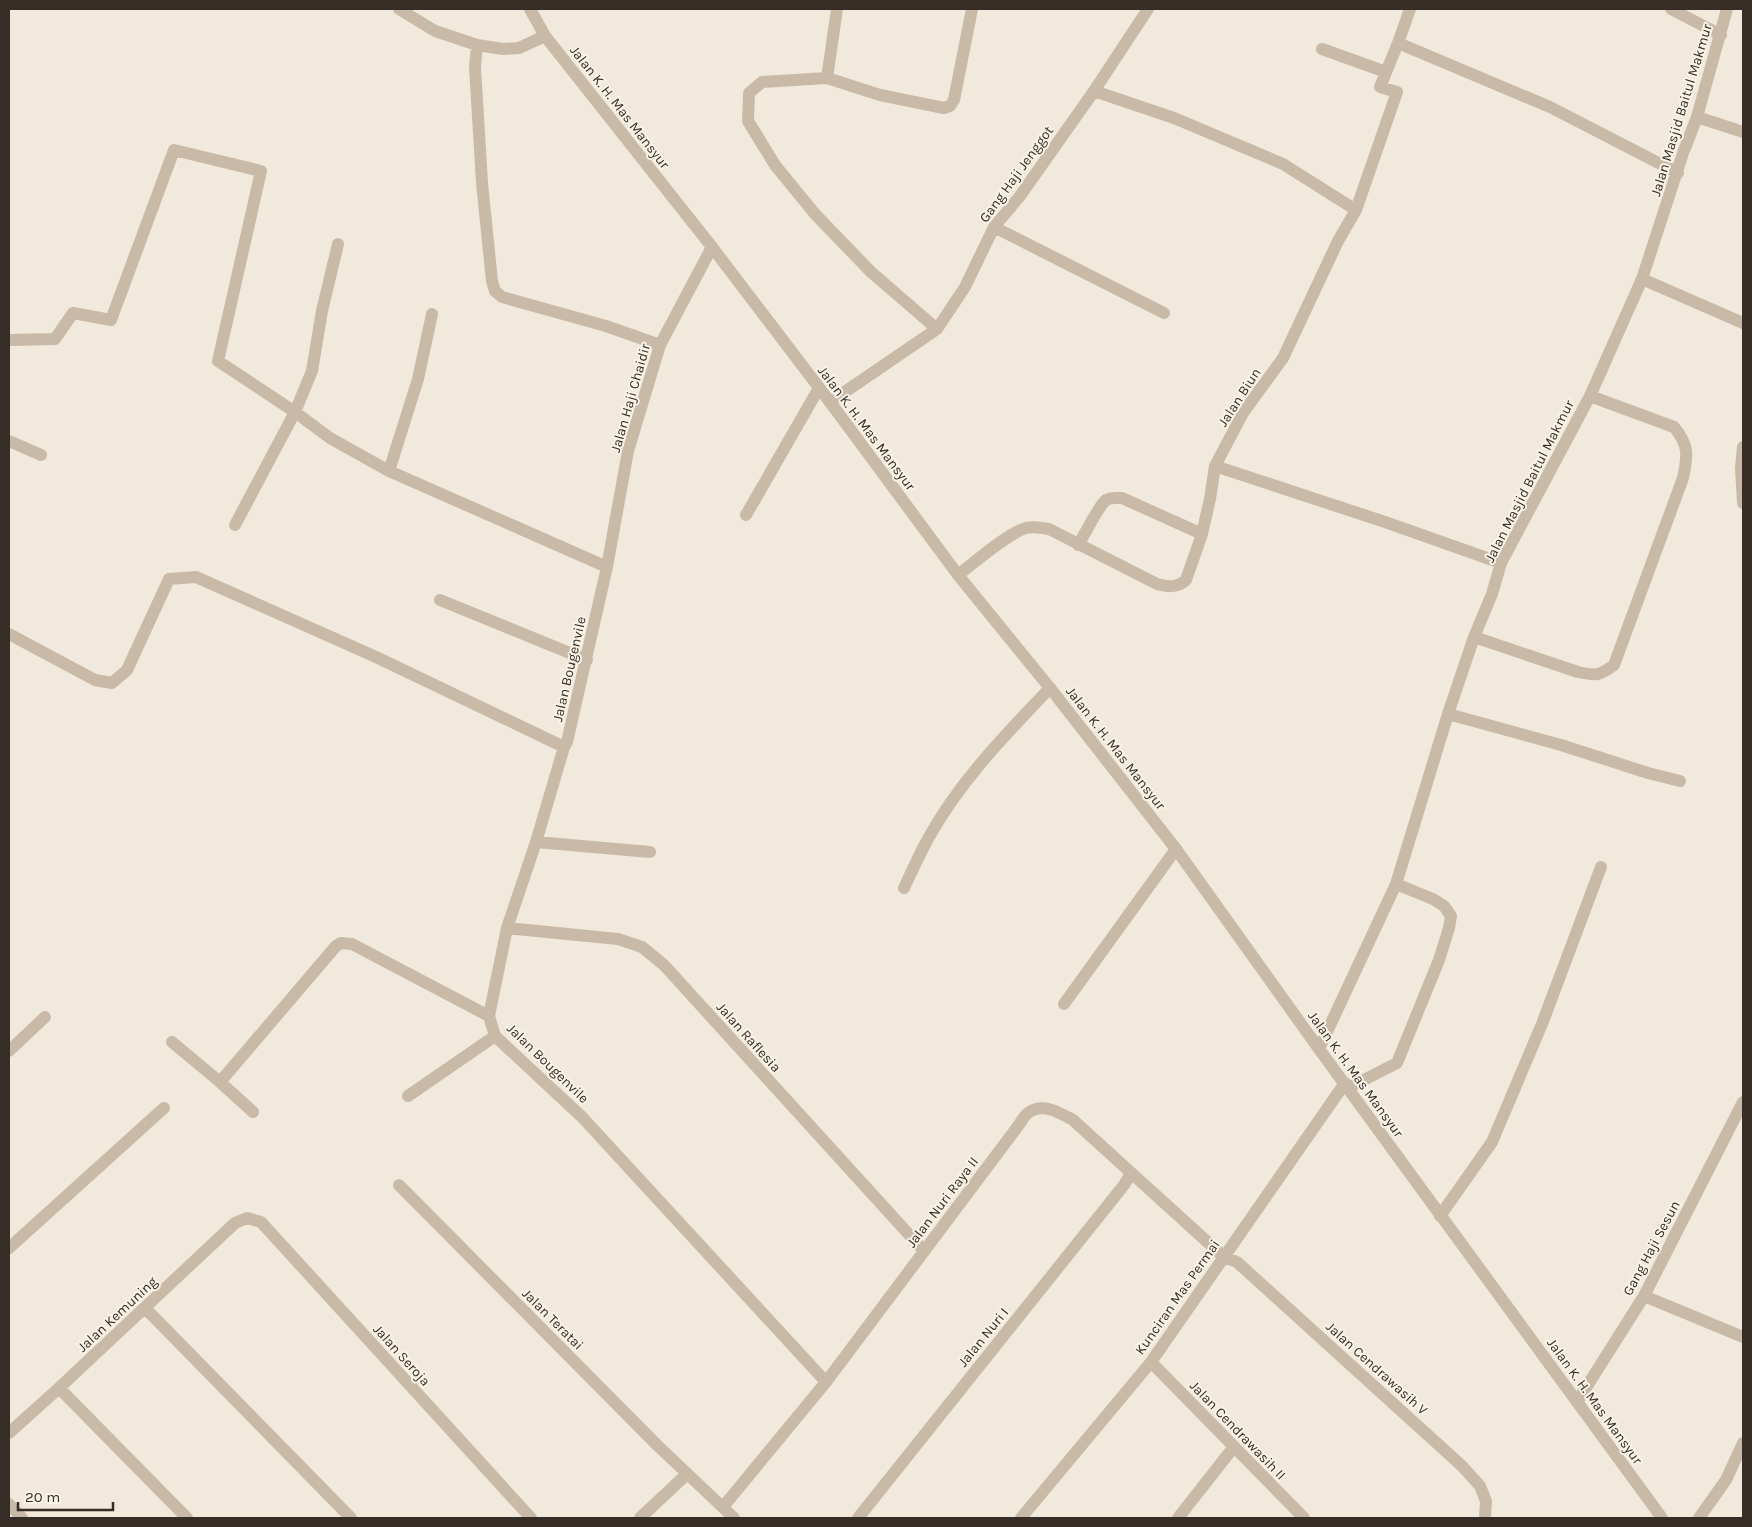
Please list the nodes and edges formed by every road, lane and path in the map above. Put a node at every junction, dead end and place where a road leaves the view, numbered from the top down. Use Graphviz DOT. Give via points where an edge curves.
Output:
graph roads {
  1 [pos="399,9"];
  2 [pos="530,9"];
  3 [pos="838,9"];
  4 [pos="972,9"];
  5 [pos="1148,9"];
  6 [pos="1410,9"];
  7 [pos="1671,9"];
  8 [pos="1728,9"];
  9 [pos="1721,35"];
  10 [pos="545,36"];
  11 [pos="1398,43"];
  12 [pos="477,45"];
  13 [pos="1322,49"];
  14 [pos="1386,72"];
  15 [pos="827,78"];
  16 [pos="1094,91"];
  17 [pos="1697,117"];
  18 [pos="1743,132"];
  19 [pos="1678,173"];
  20 [pos="1356,210"];
  21 [pos="994,227"];
  22 [pos="338,244"];
  23 [pos="712,247"];
  24 [pos="1642,279"];
  25 [pos="1164,313"];
  26 [pos="432,314"];
  27 [pos="1743,323"];
  28 [pos="937,329"];
  29 [pos="9,340"];
  30 [pos="660,345"];
  31 [pos="819,388"];
  32 [pos="1590,396"];
  33 [pos="830,402"];
  34 [pos="295,412"];
  35 [pos="9,441"];
  36 [pos="1743,448"];
  37 [pos="41,455"];
  38 [pos="1215,466"];
  39 [pos="389,471"];
  40 [pos="1743,502"];
  41 [pos="746,514"];
  42 [pos="234,525"];
  43 [pos="1202,534"];
  44 [pos="1078,545"];
  45 [pos="1501,563"];
  46 [pos="607,567"];
  47 [pos="958,575"];
  48 [pos="440,600"];
  49 [pos="9,634"];
  50 [pos="1474,637"];
  51 [pos="587,660"];
  52 [pos="1050,688"];
  53 [pos="1448,714"];
  54 [pos="564,747"];
  55 [pos="1680,781"];
  56 [pos="536,842"];
  57 [pos="1176,849"];
  58 [pos="650,852"];
  59 [pos="1601,867"];
  60 [pos="1396,884"];
  61 [pos="904,888"];
  62 [pos="507,928"];
  63 [pos="1064,1004"];
  64 [pos="489,1016"];
  65 [pos="45,1017"];
  66 [pos="496,1036"];
  67 [pos="172,1042"];
  68 [pos="1319,1049"];
  69 [pos="9,1051"];
  70 [pos="220,1082"];
  71 [pos="1347,1086"];
  72 [pos="408,1096"];
  73 [pos="1743,1102"];
  74 [pos="164,1108"];
  75 [pos="253,1112"];
  76 [pos="1131,1173"];
  77 [pos="399,1185"];
  78 [pos="1440,1216"];
  79 [pos="247,1218"];
  80 [pos="9,1248"];
  81 [pos="924,1251"];
  82 [pos="1224,1257"];
  83 [pos="1644,1296"];
  84 [pos="145,1308"];
  85 [pos="1743,1337"];
  86 [pos="1151,1362"];
  87 [pos="826,1382"];
  88 [pos="59,1388"];
  89 [pos="1577,1402"];
  90 [pos="9,1433"];
  91 [pos="1743,1443"];
  92 [pos="1233,1448"];
  93 [pos="687,1474"];
  94 [pos="9,1504"];
  95 [pos="723,1507"];
  96 [pos="22,1518"];
  97 [pos="187,1518"];
  98 [pos="351,1518"];
  99 [pos="531,1518"];
  100 [pos="640,1518"];
  101 [pos="734,1518"];
  102 [pos="858,1518"];
  103 [pos="1021,1518"];
  104 [pos="1178,1518"];
  105 [pos="1304,1518"];
  106 [pos="1484,1518"];
  107 [pos="1662,1518"];
  108 [pos="1699,1518"];
  1 -- 12 [label="street" via="434,31"];
  2 -- 10 [label="street, Jalan K. H. Mas Mansyur"];
  3 -- 15 [label="street"];
  4 -- 15 [label="street" via="954,100 950,106 944,108 880,95"];
  5 -- 16 [label="street, Gang Haji Jenggot"];
  6 -- 11 [label="street"];
  7 -- 9 [label="street"];
  8 -- 9 [label="street, Jalan Masjid Baitul Makmur"];
  9 -- 17 [label="street, Jalan Masjid Baitul Makmur"];
  10 -- 12 [label="street" via="519,48"];
  10 -- 23 [label="street, Jalan K. H. Mas Mansyur"];
  11 -- 14 [label="street"];
  11 -- 19 [label="street" via="1550,107"];
  12 -- 30 [label="street" via="475,67 482,183 495,291 502,297"];
  13 -- 14 [label="street"];
  14 -- 20 [label="street, Jalan Biun" via="1380,87 1397,92"];
  15 -- 28 [label="street" via="762,82 749,92 748,121 775,165 815,214 871,272"];
  16 -- 20 [label="street" via="1174,118 1283,164"];
  16 -- 21 [label="street, Gang Haji Jenggot" via="1020,196"];
  17 -- 18 [label="street"];
  17 -- 19 [label="street, Jalan Masjid Baitul Makmur"];
  19 -- 24 [label="street, Jalan Masjid Baitul Makmur"];
  20 -- 38 [label="street, Jalan Biun" via="1283,358 1243,413"];
  21 -- 25 [label="street"];
  21 -- 28 [label="street, Gang Haji Jenggot" via="965,287"];
  22 -- 34 [label="street" via="312,371"];
  23 -- 30 [label="street, Jalan Haji Chaidir"];
  23 -- 31 [label="street, Jalan K. H. Mas Mansyur"];
  24 -- 27 [label="street"];
  24 -- 32 [label="street, Jalan Masjid Baitul Makmur"];
  26 -- 39 [label="street" via="418,379"];
  28 -- 33 [label="street, Gang Haji Jenggot"];
  29 -- 34 [label="street" via="55,339 73,313 111,320 174,150 261,171 218,361"];
  30 -- 46 [label="street, Jalan Haji Chaidir" via="628,451"];
  31 -- 33 [label="street, Jalan K. H. Mas Mansyur"];
  31 -- 41 [label="street"];
  32 -- 45 [label="street, Jalan Masjid Baitul Makmur"];
  32 -- 50 [label="street" via="1674,427 1686,448 1683,478 1614,665 1603,673 1591,675"];
  33 -- 47 [label="street, Jalan K. H. Mas Mansyur"];
  34 -- 39 [label="street" via="330,438"];
  34 -- 42 [label="street"];
  35 -- 37 [label="street"];
  36 -- 40 [label="street"];
  38 -- 43 [label="street, Jalan Biun"];
  38 -- 45 [label="street"];
  39 -- 46 [label="street"];
  43 -- 44 [label="street" via="1122,498 1114,498 1106,500 1100,507"];
  43 -- 44 [label="street, Jalan Biun" via="1186,580 1175,586 1157,584"];
  44 -- 47 [label="street, Jalan Biun" via="1049,529 1025,528"];
  45 -- 50 [label="street, Jalan Masjid Baitul Makmur"];
  46 -- 51 [label="street, Jalan Bougenvile"];
  47 -- 52 [label="street, Jalan K. H. Mas Mansyur"];
  48 -- 51 [label="street"];
  49 -- 54 [label="street" via="95,680 112,683 127,670 169,579 196,577 376,657"];
  50 -- 53 [label="street, Jalan Masjid Baitul Makmur"];
  51 -- 54 [label="street, Jalan Bougenvile"];
  52 -- 57 [label="street, Jalan K. H. Mas Mansyur"];
  52 -- 61 [label="street" via="993,748 950,805 929,836"];
  53 -- 55 [label="street"];
  53 -- 60 [label="street, Jalan Masjid Baitul Makmur"];
  54 -- 56 [label="street, Jalan Bougenvile"];
  56 -- 58 [label="street"];
  56 -- 62 [label="street, Jalan Bougenvile"];
  57 -- 63 [label="street"];
  57 -- 68 [label="street, Jalan K. H. Mas Mansyur"];
  59 -- 78 [label="street" via="1542,1024 1492,1142"];
  60 -- 68 [label="street, Jalan Masjid Baitul Makmur"];
  60 -- 71 [label="street" via="1444,906 1450,916 1449,928 1397,1063"];
  62 -- 64 [label="street, Jalan Bougenvile"];
  62 -- 81 [label="street, Jalan Raflesia" via="618,939 642,947 664,965"];
  64 -- 66 [label="street, Jalan Bougenvile"];
  64 -- 70 [label="street" via="352,944 341,943"];
  65 -- 69 [label="street"];
  66 -- 72 [label="street"];
  66 -- 87 [label="street, Jalan Bougenvile" via="582,1117"];
  67 -- 70 [label="street"];
  68 -- 71 [label="street, Jalan K. H. Mas Mansyur"];
  70 -- 75 [label="street"];
  71 -- 78 [label="street, Jalan K. H. Mas Mansyur"];
  71 -- 82 [label="street, Kunciran Mas Permai"];
  73 -- 83 [label="street, Gang Haji Sesun"];
  74 -- 80 [label="street"];
  76 -- 81 [label="street, Jalan Nuri Raya II" via="1073,1120 1042,1108 1029,1113"];
  76 -- 82 [label="street, Jalan Nuri Raya II"];
  76 -- 102 [label="street, Jalan Nuri I"];
  77 -- 93 [label="street, Jalan Teratai"];
  78 -- 89 [label="street, Jalan K. H. Mas Mansyur"];
  79 -- 84 [label="street, Jalan Kemuning" via="235,1223"];
  79 -- 99 [label="street, Jalan Seroja" via="261,1222"];
  81 -- 87 [label="street, Jalan Nuri Raya II"];
  82 -- 86 [label="street, Kunciran Mas Permai"];
  82 -- 106 [label="street, Jalan Cendrawasih V" via="1237,1262 1462,1466 1480,1486 1486,1500"];
  83 -- 85 [label="street"];
  83 -- 89 [label="street, Gang Haji Sesun"];
  84 -- 88 [label="street, Jalan Kemuning"];
  84 -- 98 [label="street"];
  86 -- 92 [label="street, Jalan Cendrawasih II"];
  86 -- 103 [label="street, Kunciran Mas Permai"];
  87 -- 95 [label="street, Jalan Nuri Raya II"];
  88 -- 90 [label="street, Jalan Kemuning"];
  88 -- 97 [label="street"];
  89 -- 107 [label="street, Jalan K. H. Mas Mansyur"];
  91 -- 108 [label="street" via="1726,1480"];
  92 -- 104 [label="street"];
  92 -- 105 [label="street, Jalan Cendrawasih II"];
  93 -- 95 [label="street, Jalan Teratai"];
  93 -- 100 [label="street"];
  94 -- 96 [label="street"];
  95 -- 101 [label="street, Jalan Teratai"];
}
